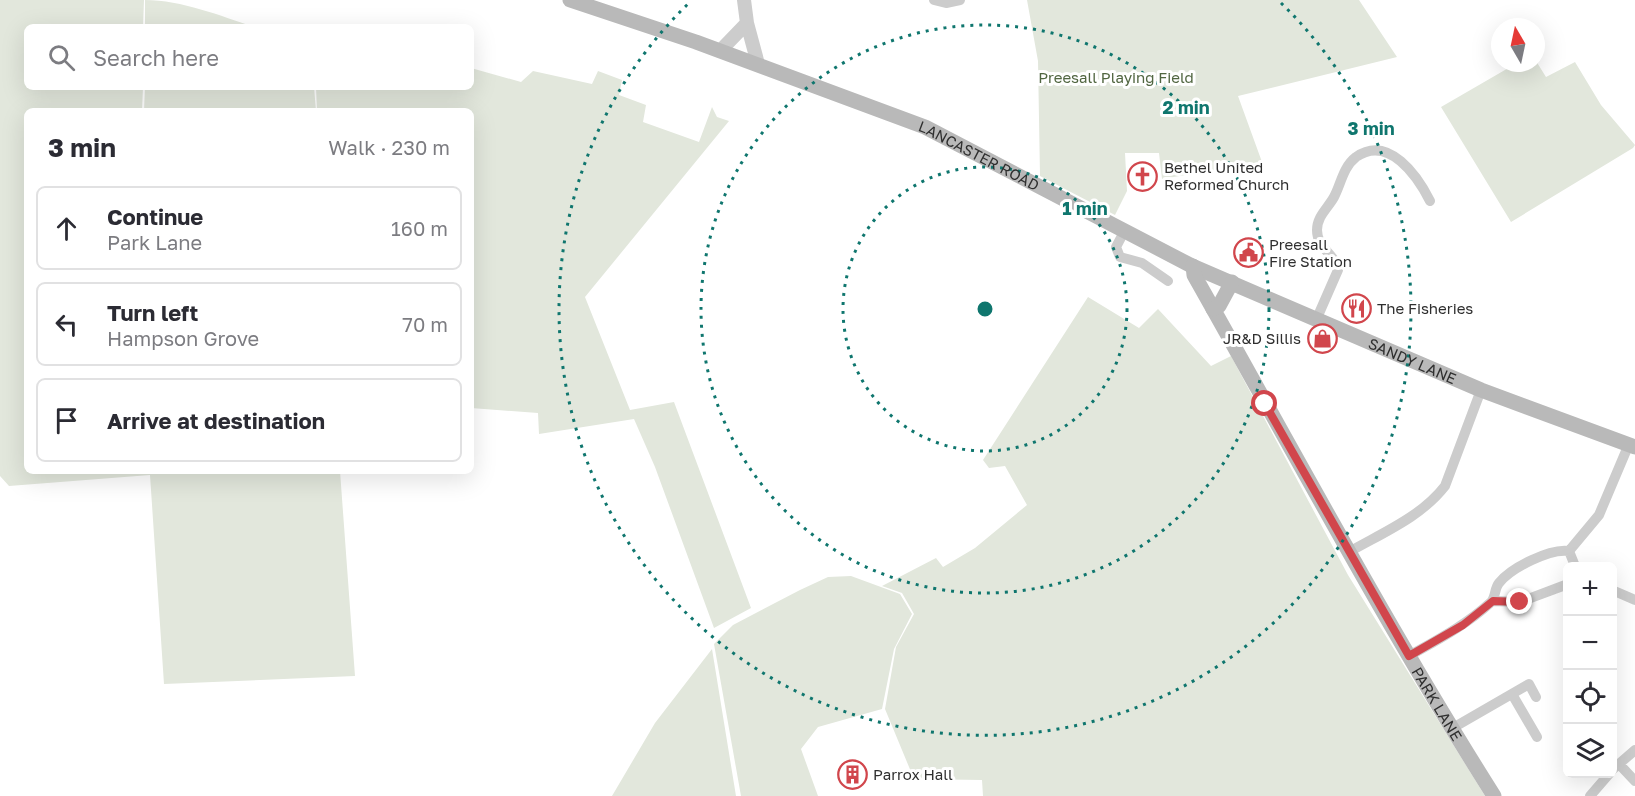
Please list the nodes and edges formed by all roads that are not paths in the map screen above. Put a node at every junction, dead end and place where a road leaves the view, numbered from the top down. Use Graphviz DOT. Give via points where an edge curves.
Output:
graph roads {
  1 [pos="570,0"];
  2 [pos="744,0"];
  3 [pos="934,0"];
  4 [pos="960,0"];
  5 [pos="747,23"];
  6 [pos="720,51"];
  7 [pos="752,63"];
  8 [pos="1430,201"];
  9 [pos="1124,232"];
  10 [pos="1193,266"];
  11 [pos="1168,281"];
  12 [pos="1232,282"];
  13 [pos="1214,309"];
  14 [pos="1317,318"];
  15 [pos="1481,390"];
  16 [pos="1632,445"];
  17 [pos="1569,551"];
  18 [pos="1349,552"];
  19 [pos="1573,562"];
  20 [pos="1563,586"];
  21 [pos="1617,592"];
  22 [pos="1635,600"];
  23 [pos="1493,601"];
  24 [pos="1409,656"];
  25 [pos="1512,694"];
  26 [pos="1536,697"];
  27 [pos="1451,729"];
  28 [pos="1538,737"];
  29 [pos="1635,750"];
  30 [pos="1617,766"];
  31 [pos="1617,768"];
  32 [pos="1606,778"];
  33 [pos="1635,780"];
  34 [pos="1494,796"];
  35 [pos="1590,796"];
  1 -- 6 [label="main road, LANCASTER ROAD"];
  2 -- 5 [label="street"];
  3 -- 4 [label="street"];
  5 -- 6 [label="street"];
  5 -- 7 [label="street"];
  6 -- 7 [label="main road, LANCASTER ROAD"];
  7 -- 9 [label="main road, LANCASTER ROAD" via="948,137"];
  8 -- 14 [label="street" via="1412,171 1398,159 1376,151 1356,157 1318,223 1319,242 1335,260 1338,270"];
  9 -- 10 [label="main road, LANCASTER ROAD"];
  9 -- 11 [label="street" via="1116,253 1147,265"];
  10 -- 12 [label="main road, SANDY LANE"];
  10 -- 13 [label="main road, PARK LANE" via="1194,275"];
  12 -- 13 [label="main road"];
  12 -- 14 [label="main road, SANDY LANE"];
  13 -- 18 [label="main road, PARK LANE"];
  14 -- 15 [label="main road, SANDY LANE"];
  15 -- 16 [label="main road, SANDY LANE"];
  15 -- 18 [label="street" via="1445,486 1435,499"];
  16 -- 17 [label="street" via="1599,515"];
  17 -- 19 [label="street"];
  17 -- 23 [label="street" via="1550,552 1512,573 1499,582"];
  18 -- 24 [label="main road, PARK LANE"];
  20 -- 23 [label="street" via="1520,602"];
  21 -- 22 [label="street"];
  23 -- 24 [label="street" via="1463,625"];
  24 -- 27 [label="main road, PARK LANE"];
  25 -- 26 [label="street" via="1528,684"];
  25 -- 27 [label="street"];
  25 -- 28 [label="street"];
  27 -- 34 [label="main road, PARK LANE"];
  29 -- 30 [label="street"];
  31 -- 33 [label="street"];
  32 -- 35 [label="street"];
}
